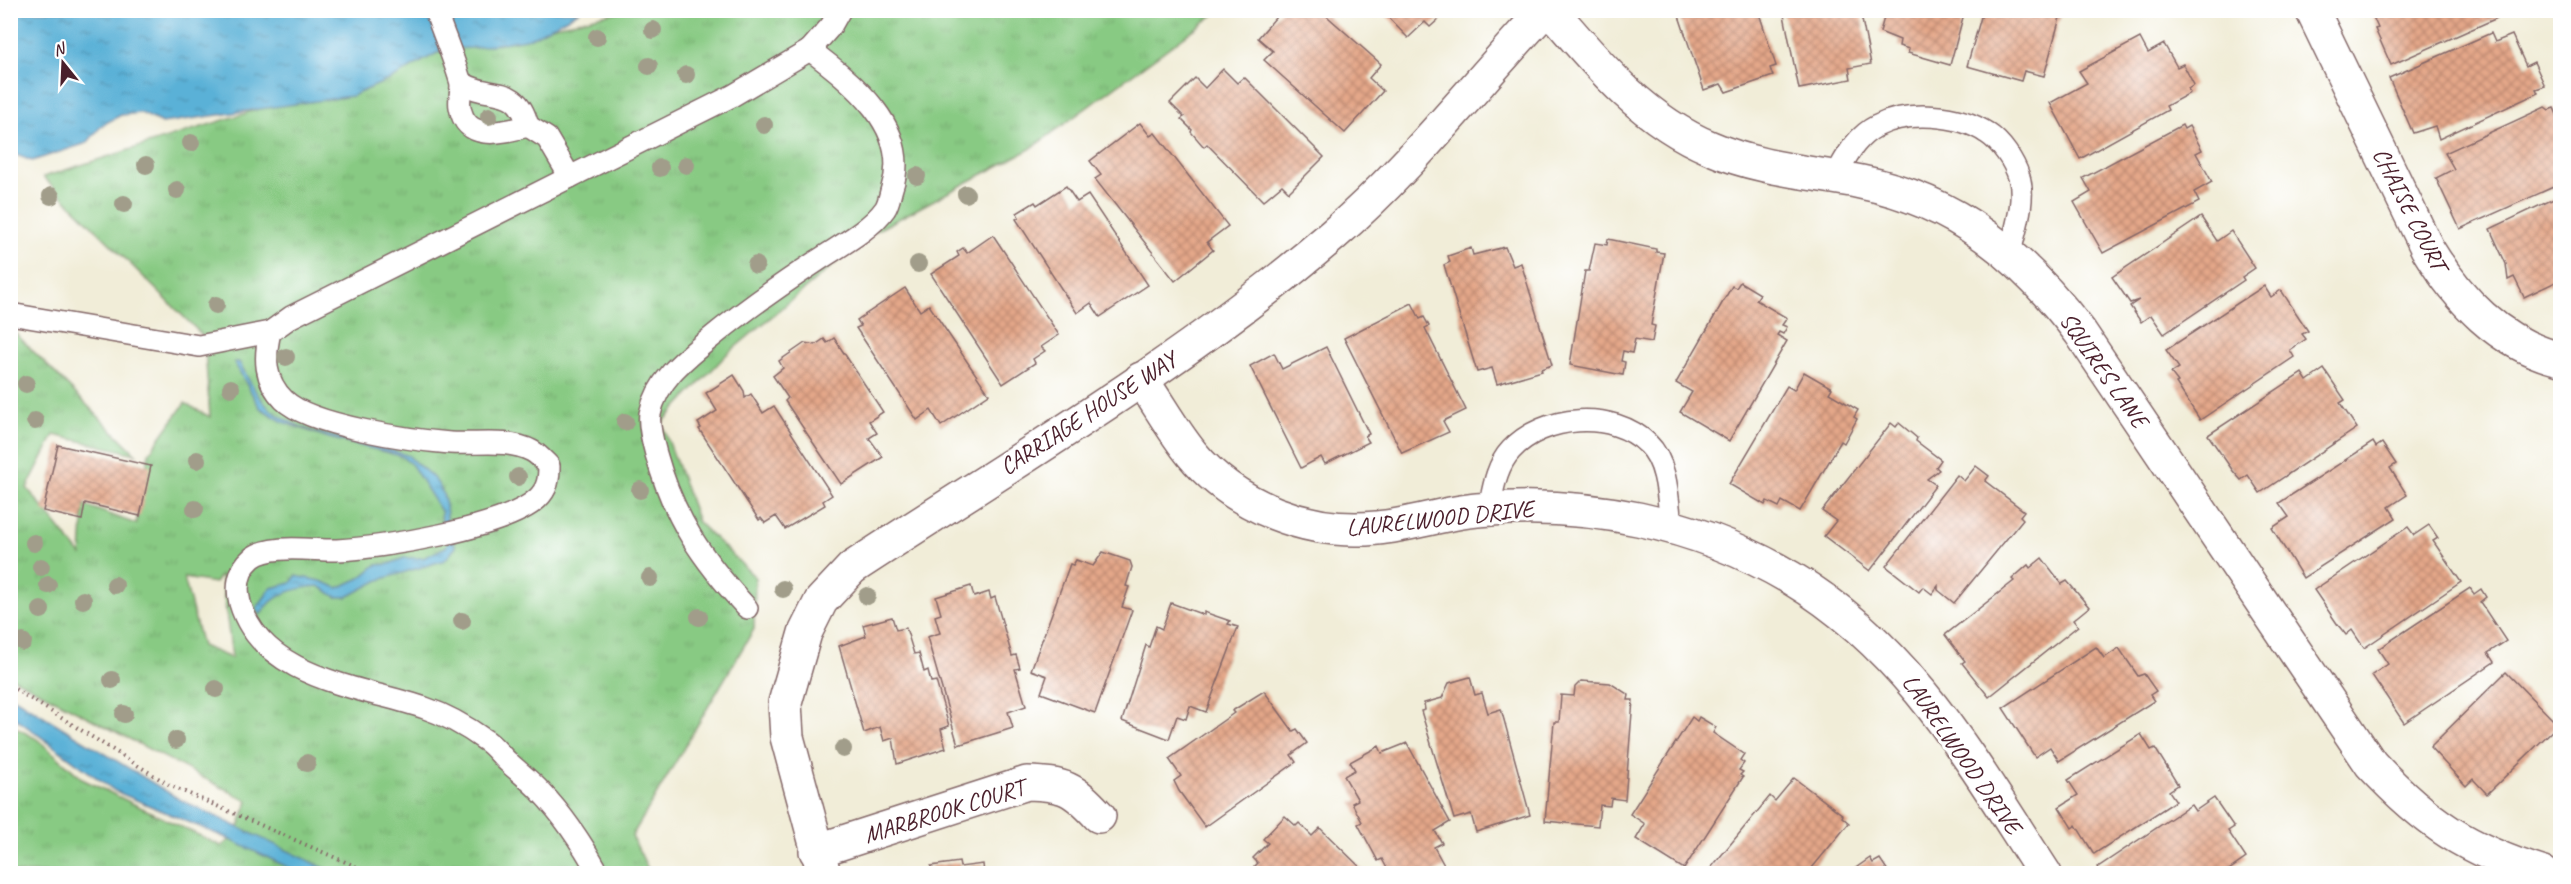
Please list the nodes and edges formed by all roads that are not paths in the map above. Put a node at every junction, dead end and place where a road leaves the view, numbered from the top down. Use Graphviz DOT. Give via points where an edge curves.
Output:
graph roads {
  1 [pos="435,10"];
  2 [pos="840,10"];
  3 [pos="1545,10"];
  4 [pos="1551,10"];
  5 [pos="2312,10"];
  6 [pos="810,50"];
  7 [pos="459,77"];
  8 [pos="528,126"];
  9 [pos="570,177"];
  10 [pos="1834,178"];
  11 [pos="2010,253"];
  12 [pos="10,315"];
  13 [pos="270,332"];
  14 [pos="2560,359"];
  15 [pos="1141,379"];
  16 [pos="1489,509"];
  17 [pos="1671,526"];
  18 [pos="747,608"];
  19 [pos="1099,816"];
  20 [pos="820,862"];
  21 [pos="599,873"];
  22 [pos="2045,873"];
  23 [pos="2544,873"];
  1 -- 7 [label="lane"];
  2 -- 6 [label="lane"];
  3 -- 15 [label="street, CARRIAGE HOUSE WAY" via="1426,143 1335,233 1243,309"];
  4 -- 10 [label="street, SQUIRES LANE" via="1613,82 1658,119 1709,148 1762,166"];
  5 -- 14 [label="street, CHAISE COURT" via="2427,248 2447,281 2476,314 2509,337"];
  6 -- 9 [label="lane" via="732,96"];
  6 -- 18 [label="lane" via="869,101 890,136 897,164 886,208 862,231 733,319 679,363 661,385 649,416 665,484 679,518 723,582"];
  7 -- 8 [label="lane" via="470,88 511,97"];
  7 -- 8 [label="lane" via="463,119 473,129 493,135"];
  8 -- 9 [label="lane" via="547,138"];
  9 -- 13 [label="lane" via="291,317"];
  10 -- 11 [label="street, SQUIRES LANE" via="1915,198 1964,222"];
  10 -- 11 [label="lane" via="1856,141 1877,126 1900,118 1958,121 1987,133 2007,152 2019,178 2020,207"];
  11 -- 23 [label="street, SQUIRES LANE" via="2049,291 2080,332 2371,764 2407,802 2450,835 2498,860"];
  12 -- 13 [label="lane" via="199,346"];
  13 -- 21 [label="lane" via="265,353 271,383 285,401 304,413 366,431 452,443 491,441 532,451 549,466 549,482 537,499 511,512 459,531 374,547 271,551 253,557 236,588 254,629 286,661 341,685 426,708 488,741 541,792"];
  15 -- 16 [label="street, LAURELWOOD DRIVE" via="1192,454 1222,483 1258,506 1294,521 1335,529 1377,528"];
  15 -- 20 [label="street, CARRIAGE HOUSE WAY" via="852,568 821,602 805,633 785,703 787,737"];
  16 -- 17 [label="street, LAURELWOOD DRIVE" via="1546,507"];
  16 -- 17 [label="lane" via="1496,477 1509,451 1552,424 1590,420 1622,427 1649,444 1666,486"];
  17 -- 22 [label="street, LAURELWOOD DRIVE" via="1734,549 1791,578 1848,618 1897,663 1941,716"];
  19 -- 20 [label="street, MARBROOK COURT" via="1077,793 1053,784 1027,783"];
}
